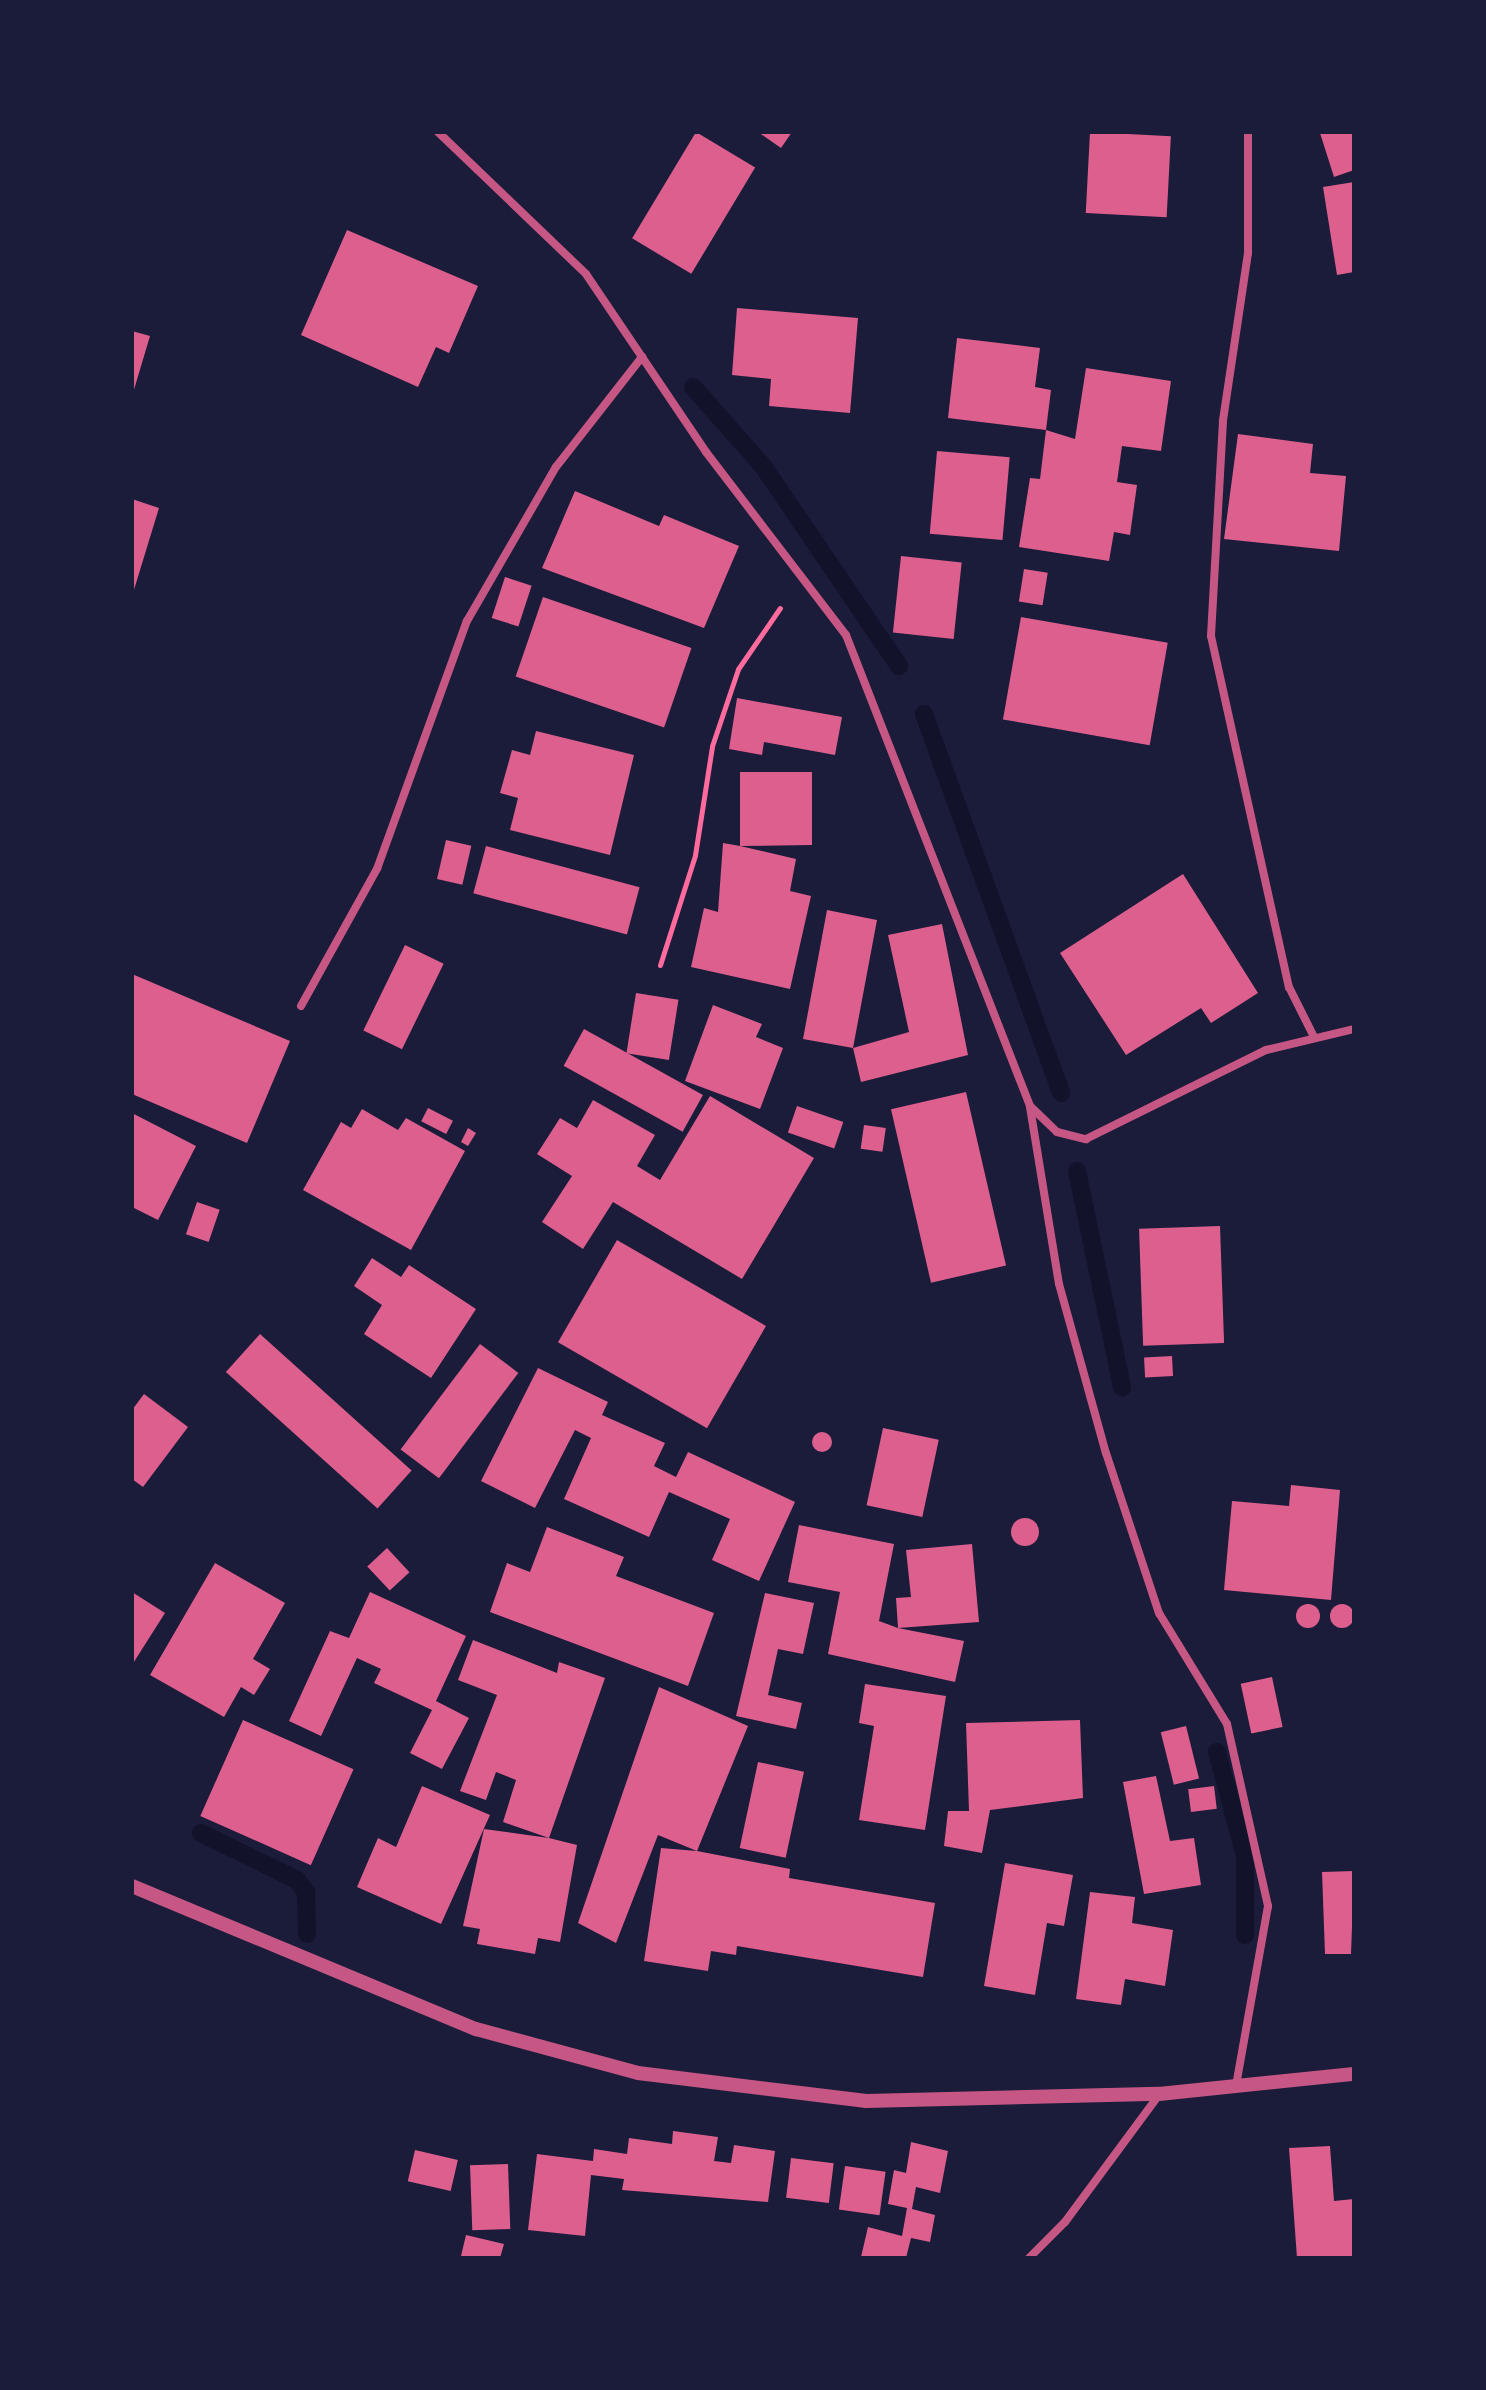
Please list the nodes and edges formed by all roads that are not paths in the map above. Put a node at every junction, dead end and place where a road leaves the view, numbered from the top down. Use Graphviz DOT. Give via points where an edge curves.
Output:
graph roads {
  1 [pos="438,132"];
  2 [pos="1248,132"];
  3 [pos="642,357"];
  4 [pos="301,1006"];
  5 [pos="1354,1029"];
  6 [pos="1313,1035"];
  7 [pos="1030,1106"];
  8 [pos="132,1886"];
  9 [pos="1354,2074"];
  10 [pos="1236,2086"];
  11 [pos="1159,2094"];
  12 [pos="1029,2258"];
  1 -- 3 [label="street" via="586,274"];
  2 -- 6 [label="street" via="1248,253 1223,421 1211,636 1289,987"];
  3 -- 4 [label="street" via="556,467 467,621 377,869"];
  3 -- 7 [label="street" via="846,635"];
  5 -- 6 [label="street"];
  6 -- 7 [label="street" via="1086,1139 1057,1132"];
  7 -- 10 [label="street" via="1059,1284 1106,1453 1159,1613 1227,1724 1268,1906"];
  8 -- 11 [label="street" via="476,2029 638,2073 866,2101"];
  9 -- 10 [label="street"];
  10 -- 11 [label="street"];
  11 -- 12 [label="street" via="1065,2222"];
}
